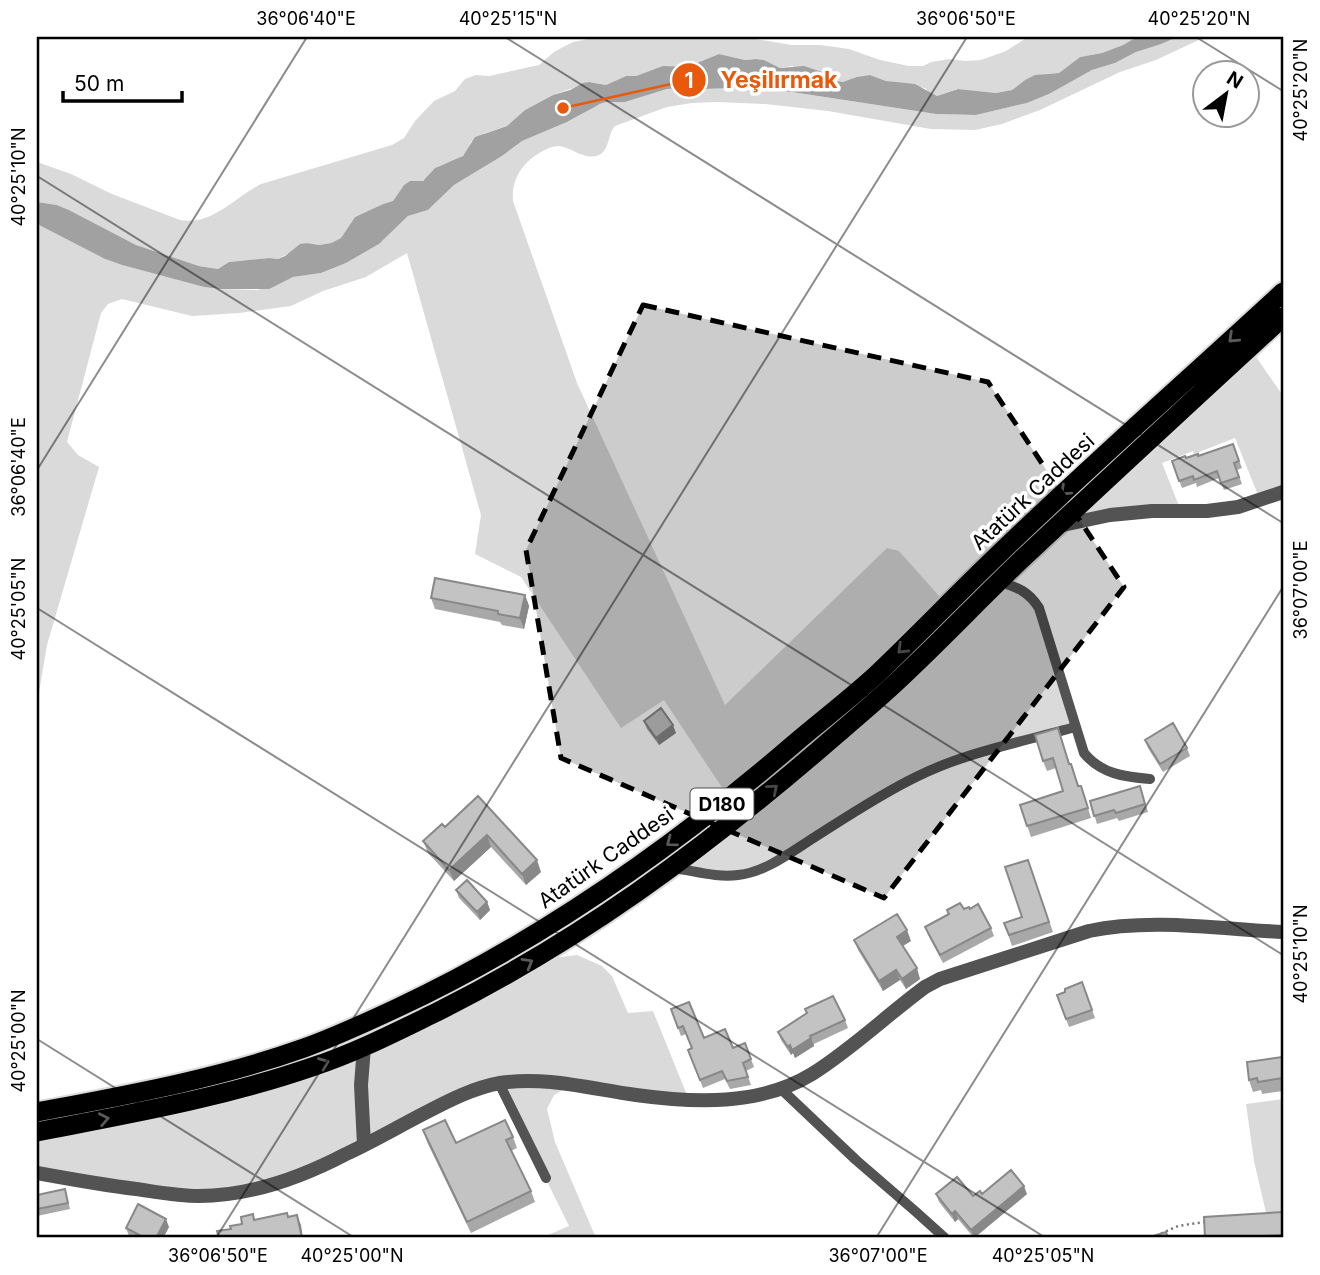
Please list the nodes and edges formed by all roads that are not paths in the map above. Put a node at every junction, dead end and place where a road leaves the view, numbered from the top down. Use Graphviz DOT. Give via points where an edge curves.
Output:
graph roads {
  1 [pos="1283,292"];
  2 [pos="1283,317"];
  3 [pos="1283,492"];
  4 [pos="1057,526"];
  5 [pos="999,582"];
  6 [pos="1075,727"];
  7 [pos="1150,779"];
  8 [pos="674,867"];
  9 [pos="1283,932"];
  10 [pos="364,1047"];
  11 [pos="499,1083"];
  12 [pos="781,1088"];
  13 [pos="37,1112"];
  14 [pos="37,1132"];
  15 [pos="364,1145"];
  16 [pos="37,1173"];
  17 [pos="545,1178"];
  18 [pos="945,1238"];
  1 -- 13 [label="highway, Atatürk Caddesi / D180, one-way" via="1003,550 874,676 724,802 602,891 466,974 306,1048 157,1090"];
  2 -- 4 [label="highway, Atatürk Caddesi / D180"];
  3 -- 4 [label="street" via="1238,508 1110,515"];
  4 -- 5 [label="highway, Atatürk Caddesi / D180"];
  5 -- 6 [label="lane" via="1025,592 1039,608"];
  8 -- 5 [label="highway, Atatürk Caddesi / D180, one-way" via="889,689"];
  6 -- 7 [label="lane" via="1081,747 1094,763 1123,777"];
  6 -- 8 [label="lane" via="918,775 758,871 737,876"];
  10 -- 8 [label="highway, Atatürk Caddesi / D180, one-way" via="535,960"];
  9 -- 12 [label="street" via="1135,925 1077,934 940,979 821,1068"];
  14 -- 10 [label="highway, Atatürk Caddesi / D180, one-way" via="237,1090"];
  10 -- 15 [label="street"];
  11 -- 12 [label="street" via="574,1084 711,1101"];
  11 -- 15 [label="street" via="446,1102"];
  11 -- 17 [label="lane"];
  12 -- 18 [label="lane"];
  15 -- 16 [label="street" via="306,1173 226,1194 162,1193"];
}
